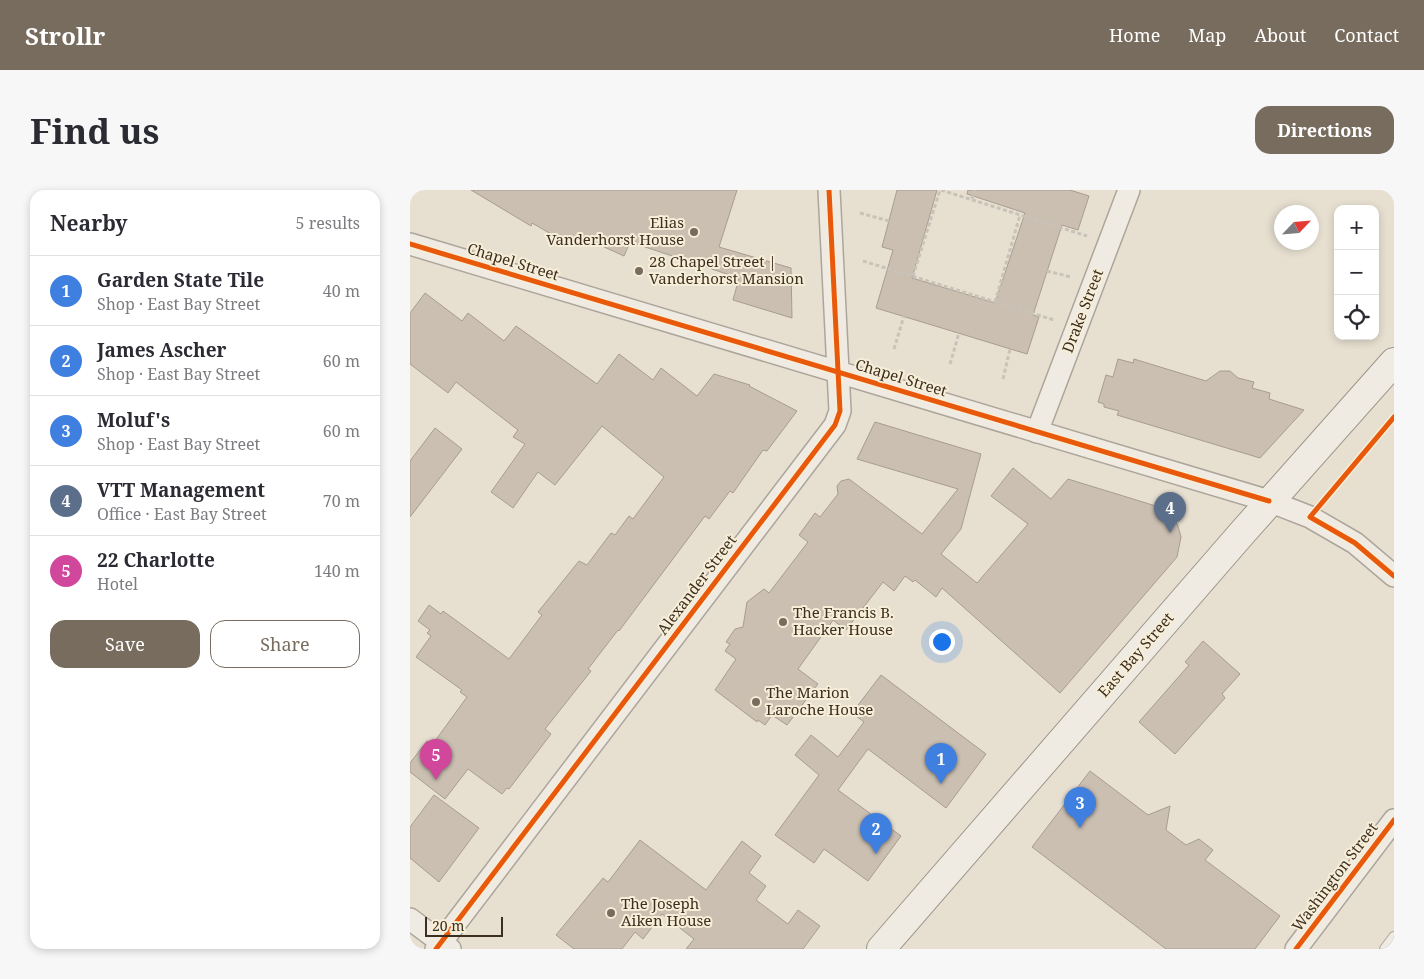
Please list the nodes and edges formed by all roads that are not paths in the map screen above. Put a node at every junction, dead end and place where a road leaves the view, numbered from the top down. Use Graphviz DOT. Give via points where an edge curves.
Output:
graph roads {
  1 [pos="829,190"];
  2 [pos="1129,190"];
  3 [pos="410,244"];
  4 [pos="1394,362"];
  5 [pos="837,372"];
  6 [pos="1037,432"];
  7 [pos="1270,501"];
  8 [pos="1394,576"];
  9 [pos="1394,820"];
  10 [pos="410,919"];
  11 [pos="1394,937"];
  12 [pos="442,947"];
  13 [pos="881,949"];
  14 [pos="1296,949"];
  15 [pos="1385,949"];
  1 -- 5 [label="street, Alexander Street"];
  2 -- 6 [label="street, Drake Street"];
  3 -- 5 [label="street, Chapel Street"];
  4 -- 7 [label="main road, East Bay Street"];
  5 -- 6 [label="street, Chapel Street"];
  5 -- 12 [label="street, Alexander Street" via="840,411 835,425"];
  6 -- 7 [label="street, Chapel Street"];
  7 -- 8 [label="street, Chapel Street" via="1355,543"];
  7 -- 13 [label="main road, East Bay Street"];
  9 -- 14 [label="street, Washington Street"];
  10 -- 12 [label="street"];
  11 -- 15 [label="lane"];
}
